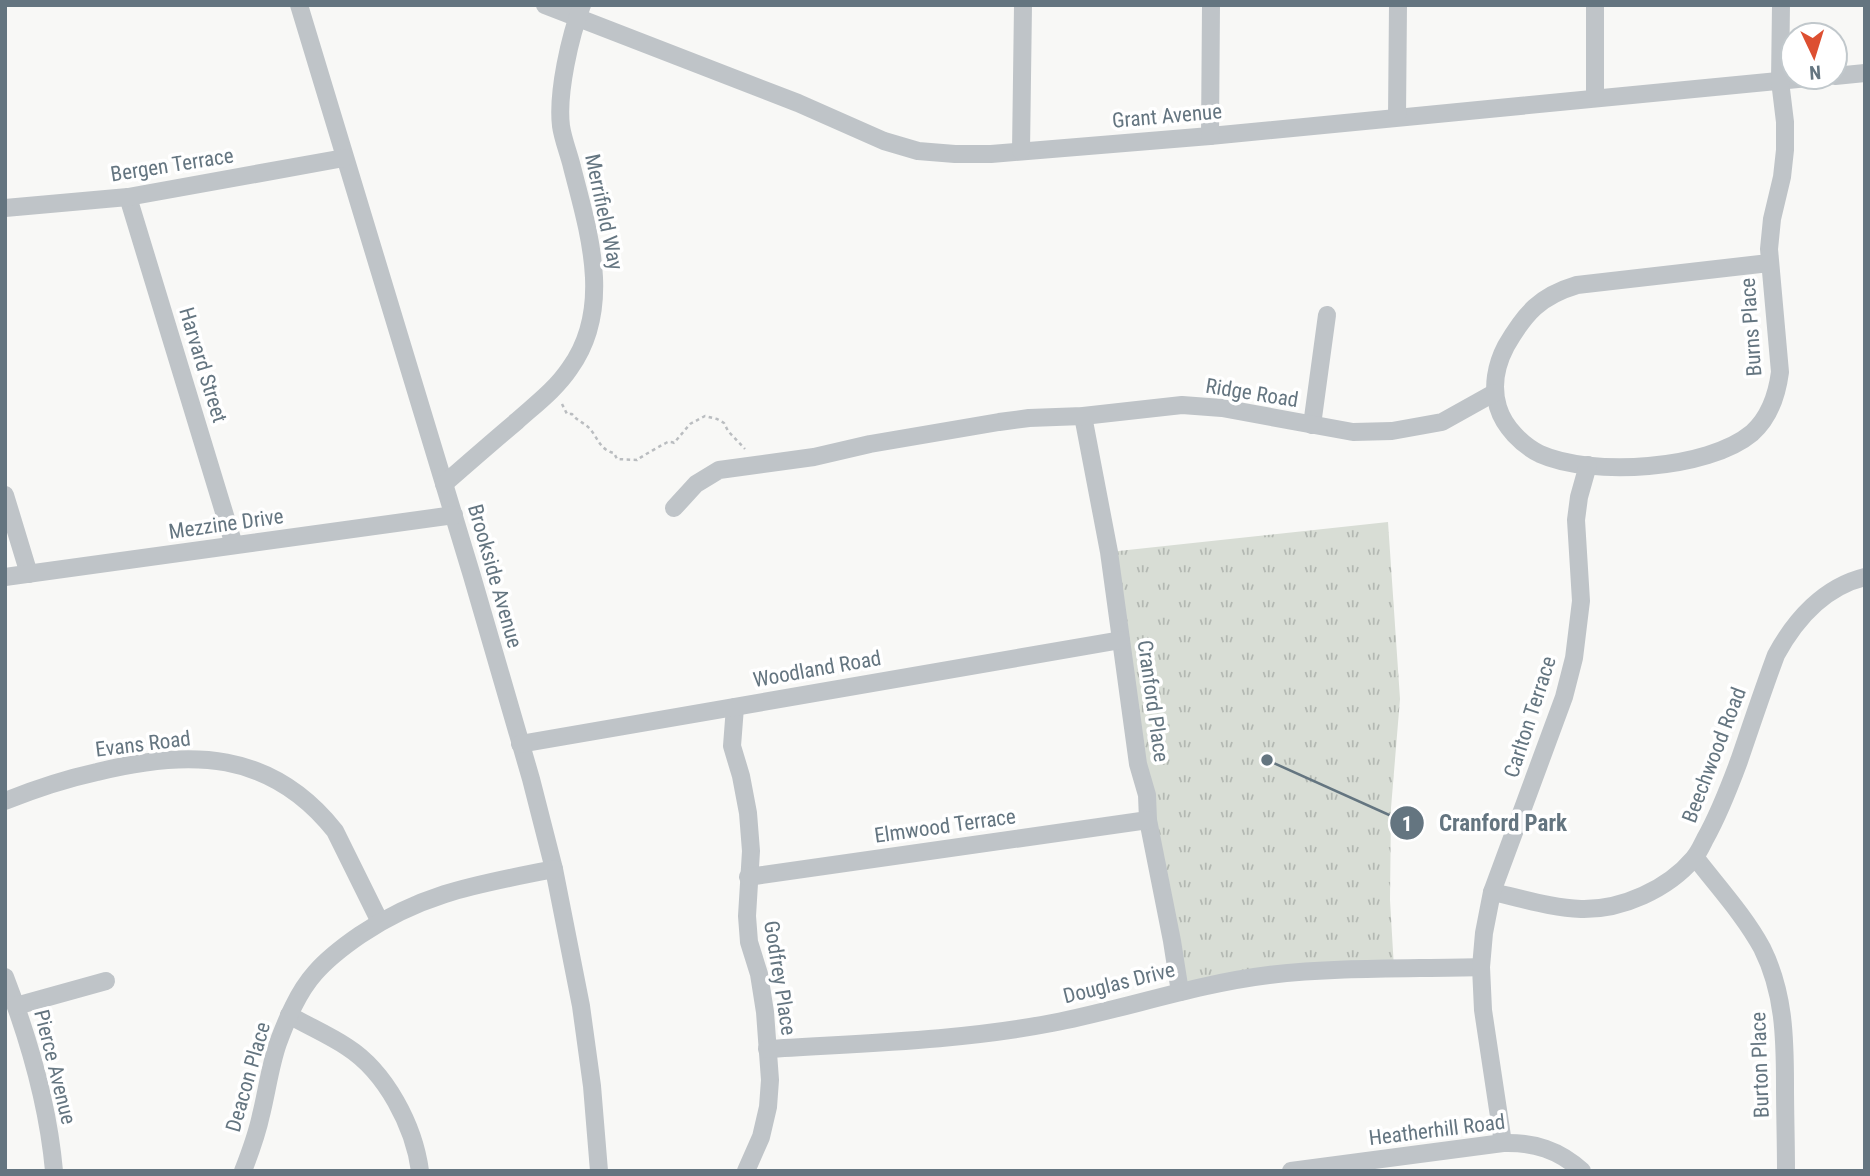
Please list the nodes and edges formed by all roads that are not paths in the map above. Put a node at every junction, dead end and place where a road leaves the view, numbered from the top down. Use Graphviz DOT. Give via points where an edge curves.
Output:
graph roads {
  1 [pos="299,5"];
  2 [pos="545,5"];
  3 [pos="1023,5"];
  4 [pos="1211,5"];
  5 [pos="1398,5"];
  6 [pos="1595,5"];
  7 [pos="579,11"];
  8 [pos="1779,80"];
  9 [pos="1781,91"];
  10 [pos="1595,98"];
  11 [pos="1397,117"];
  12 [pos="1210,136"];
  13 [pos="1021,151"];
  14 [pos="344,158"];
  15 [pos="128,197"];
  16 [pos="5,208"];
  17 [pos="1769,263"];
  18 [pos="1327,315"];
  19 [pos="1494,393"];
  20 [pos="1083,416"];
  21 [pos="1312,425"];
  22 [pos="1588,465"];
  23 [pos="444,484"];
  24 [pos="5,495"];
  25 [pos="674,508"];
  26 [pos="453,515"];
  27 [pos="234,545"];
  28 [pos="29,574"];
  29 [pos="5,577"];
  30 [pos="1865,577"];
  31 [pos="1121,640"];
  32 [pos="734,707"];
  33 [pos="520,744"];
  34 [pos="5,801"];
  35 [pos="1148,820"];
  36 [pos="1695,857"];
  37 [pos="554,869"];
  38 [pos="748,877"];
  39 [pos="1492,891"];
  40 [pos="380,922"];
  41 [pos="1481,967"];
  42 [pos="5,977"];
  43 [pos="106,981"];
  44 [pos="1180,992"];
  45 [pos="16,1006"];
  46 [pos="289,1016"];
  47 [pos="768,1049"];
  48 [pos="1503,1143"];
  49 [pos="54,1171"];
  50 [pos="243,1171"];
  51 [pos="420,1171"];
  52 [pos="599,1171"];
  53 [pos="746,1171"];
  54 [pos="1291,1171"];
  55 [pos="1582,1171"];
  56 [pos="1786,1171"];
  1 -- 14 [label="street, Brookside Avenue"];
  2 -- 7 [label="street, Grant Avenue"];
  3 -- 13 [label="street"];
  4 -- 12 [label="street"];
  5 -- 11 [label="street"];
  6 -- 10 [label="street"];
  7 -- 13 [label="street, Grant Avenue" via="884,141 918,151 955,154"];
  7 -- 23 [label="street, Merrifield Way" via="561,96 561,125 592,254 596,297 592,319 571,367 552,390"];
  8 -- 10 [label="street, Grant Avenue"];
  9 -- 17 [label="street, Burns Place" via="1785,150"];
  10 -- 11 [label="street, Grant Avenue"];
  11 -- 12 [label="street, Grant Avenue"];
  12 -- 13 [label="street, Grant Avenue"];
  14 -- 15 [label="street, Bergen Terrace"];
  14 -- 23 [label="street, Brookside Avenue"];
  15 -- 16 [label="street, Bergen Terrace"];
  15 -- 27 [label="street, Harvard Street"];
  17 -- 19 [label="street" via="1559,290 1527,314 1515,331 1497,370"];
  17 -- 22 [label="street, Burns Place" via="1780,372 1778,390 1763,421 1737,443 1680,462 1645,467"];
  18 -- 21 [label="street"];
  19 -- 21 [label="street, Ridge Road" via="1442,422 1353,432"];
  19 -- 22 [label="street, Burns Place" via="1500,412 1522,442 1555,459"];
  20 -- 21 [label="street, Ridge Road" via="1182,405"];
  20 -- 25 [label="street, Ridge Road" via="999,422 719,470 696,484"];
  20 -- 31 [label="street, Cranford Place"];
  22 -- 39 [label="street, Carlton Terrace" via="1576,520 1581,601 1574,658 1564,697"];
  23 -- 26 [label="street, Brookside Avenue"];
  24 -- 28 [label="street"];
  26 -- 27 [label="street, Mezzine Drive"];
  26 -- 33 [label="street, Brookside Avenue"];
  27 -- 28 [label="street, Mezzine Drive"];
  28 -- 29 [label="street, Mezzine Drive"];
  30 -- 36 [label="street, Beechwood Road" via="1818,601 1786,636 1728,792"];
  31 -- 32 [label="street, Woodland Road"];
  31 -- 35 [label="street, Cranford Place"];
  32 -- 33 [label="street, Woodland Road"];
  32 -- 38 [label="street, Godfrey Place" via="732,746 748,814"];
  33 -- 37 [label="street, Brookside Avenue"];
  34 -- 40 [label="street, Evans Road" via="115,767 189,758 236,764 285,785 328,822"];
  35 -- 38 [label="street, Elmwood Terrace"];
  35 -- 44 [label="street, Cranford Place"];
  36 -- 39 [label="street, Beechwood Road" via="1652,891 1607,906 1557,907"];
  36 -- 56 [label="street, Burton Place" via="1749,927 1774,979 1785,1031"];
  37 -- 40 [label="street, Deacon Place" via="464,887 426,899"];
  37 -- 52 [label="street, Brookside Avenue" via="581,1006"];
  38 -- 47 [label="street, Godfrey Place" via="749,942 765,1012"];
  39 -- 41 [label="street, Carlton Terrace"];
  40 -- 46 [label="street, Deacon Place" via="314,974"];
  41 -- 44 [label="street, Douglas Drive" via="1318,971"];
  41 -- 48 [label="street, Carlton Terrace"];
  42 -- 45 [label="street, Pierce Avenue"];
  43 -- 45 [label="street"];
  44 -- 47 [label="street, Douglas Drive" via="1110,1011 989,1032"];
  45 -- 49 [label="street, Pierce Avenue" via="44,1108"];
  46 -- 50 [label="street, Deacon Place"];
  46 -- 51 [label="street" via="348,1047 367,1063 401,1111"];
  47 -- 53 [label="street, Godfrey Place" via="768,1107"];
  48 -- 54 [label="street, Heatherhill Road"];
  48 -- 55 [label="street, Heatherhill Road" via="1546,1148"];
}
